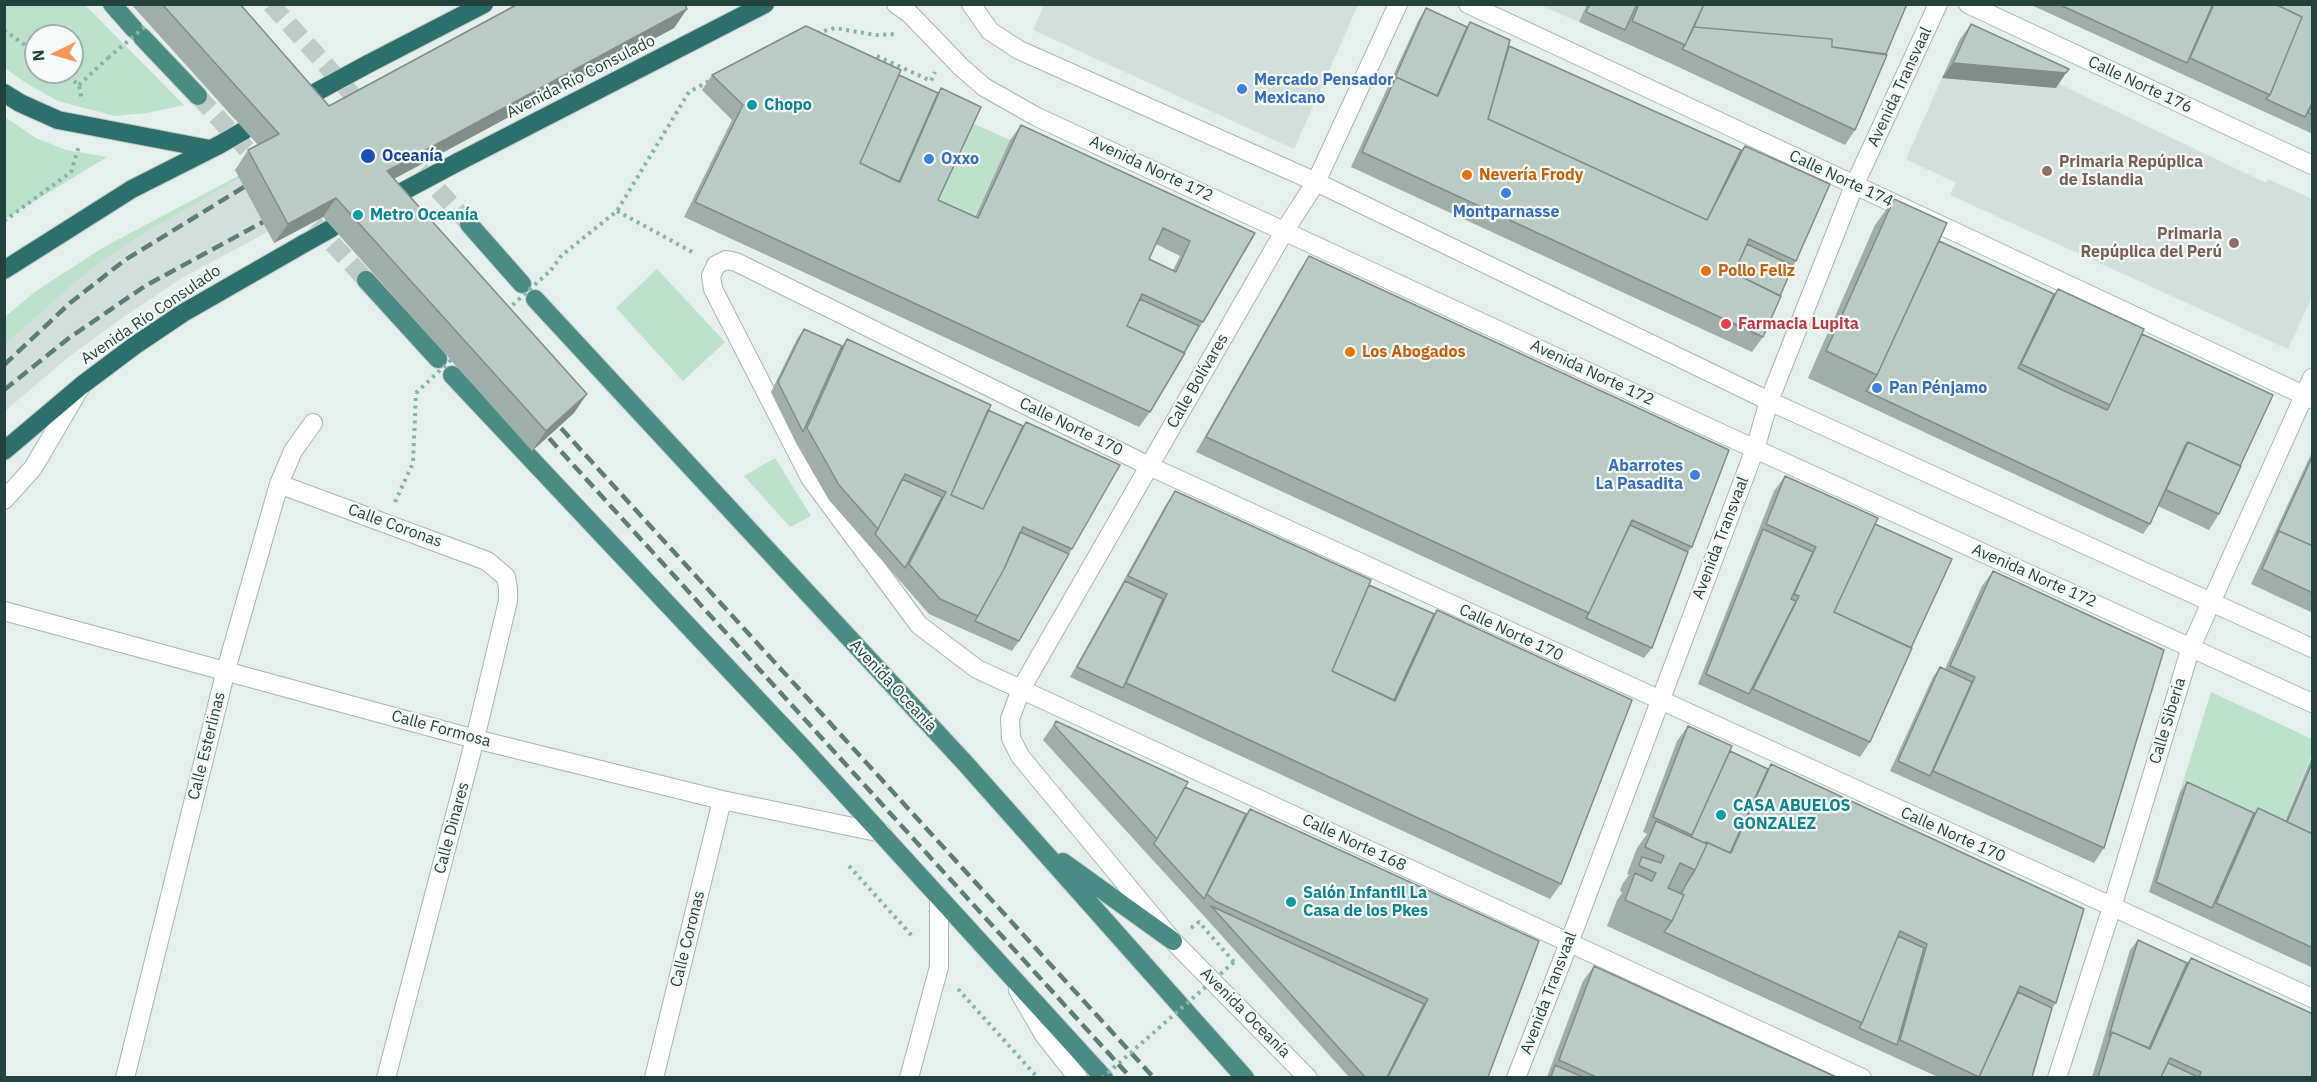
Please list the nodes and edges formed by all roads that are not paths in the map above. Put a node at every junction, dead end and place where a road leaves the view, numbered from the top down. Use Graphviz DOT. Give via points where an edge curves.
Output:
graph roads {
  1 [pos="112,4"];
  2 [pos="484,4"];
  3 [pos="765,4"];
  4 [pos="971,4"];
  5 [pos="1398,4"];
  6 [pos="1468,4"];
  7 [pos="1938,4"];
  8 [pos="1968,4"];
  9 [pos="903,9"];
  10 [pos="4,93"];
  11 [pos="198,96"];
  12 [pos="296,103"];
  13 [pos="245,130"];
  14 [pos="214,147"];
  15 [pos="2313,165"];
  16 [pos="1316,182"];
  17 [pos="1854,186"];
  18 [pos="383,202"];
  19 [pos="469,224"];
  20 [pos="332,228"];
  21 [pos="1285,230"];
  22 [pos="716,265"];
  23 [pos="4,270"];
  24 [pos="366,280"];
  25 [pos="522,284"];
  26 [pos="536,299"];
  27 [pos="2313,378"];
  28 [pos="82,385"];
  29 [pos="2309,398"];
  30 [pos="1768,401"];
  31 [pos="313,423"];
  32 [pos="1755,449"];
  33 [pos="4,451"];
  34 [pos="1149,466"];
  35 [pos="279,484"];
  36 [pos="4,500"];
  37 [pos="506,577"];
  38 [pos="2211,601"];
  39 [pos="4,611"];
  40 [pos="2190,646"];
  41 [pos="2313,648"];
  42 [pos="226,670"];
  43 [pos="1021,689"];
  44 [pos="1660,701"];
  45 [pos="2313,702"];
  46 [pos="475,739"];
  47 [pos="1020,756"];
  48 [pos="722,800"];
  49 [pos="882,833"];
  50 [pos="1034,842"];
  51 [pos="939,896"];
  52 [pos="2112,907"];
  53 [pos="1173,941"];
  54 [pos="1569,943"];
  55 [pos="1008,973"];
  56 [pos="2313,998"];
  57 [pos="124,1077"];
  58 [pos="386,1077"];
  59 [pos="654,1077"];
  60 [pos="909,1077"];
  61 [pos="1078,1077"];
  62 [pos="1103,1077"];
  63 [pos="1245,1077"];
  64 [pos="1308,1077"];
  65 [pos="1516,1077"];
  66 [pos="1862,1077"];
  67 [pos="2057,1077"];
  1 -- 11 [label="highway" via="141,30"];
  2 -- 12 [label="highway, bridge"];
  3 -- 18 [label="highway, Avenida Río Consulado, bridge"];
  4 -- 16 [label="street" via="990,31 1019,50"];
  5 -- 16 [label="street, Calle Bolívares"];
  6 -- 17 [label="street, Calle Norte 174"];
  7 -- 17 [label="street, Avenida Transvaal"];
  8 -- 15 [label="street, Calle Norte 176"];
  9 -- 21 [label="street, Avenida Norte 172" via="961,67 1010,103"];
  10 -- 14 [label="highway" via="58,120"];
  13 -- 14 [label="highway, bridge"];
  14 -- 23 [label="highway" via="132,189"];
  16 -- 21 [label="street, Calle Bolívares"];
  16 -- 30 [label="street"];
  17 -- 29 [label="street, Calle Norte 174"];
  17 -- 30 [label="street, Avenida Transvaal"];
  19 -- 25 [label="highway"];
  20 -- 28 [label="highway, Avenida Río Consulado, bridge" via="183,313"];
  21 -- 32 [label="street, Avenida Norte 172"];
  21 -- 34 [label="street, Calle Bolívares"];
  22 -- 34 [label="street, Calle Norte 170" via="726,260 736,262"];
  22 -- 43 [label="street, Calle Norte 168" via="711,276 713,289 810,478 920,625 976,669"];
  24 -- 49 [label="highway"];
  26 -- 50 [label="highway, Avenida Oceanía"];
  27 -- 29 [label="street, Calle Siberia"];
  28 -- 33 [label="highway"];
  28 -- 36 [label="street, Avenida Río Consulado" via="33,468"];
  29 -- 38 [label="street, Calle Siberia"];
  30 -- 32 [label="street, Avenida Transvaal"];
  30 -- 38 [label="street"];
  31 -- 35 [label="street, Calle Esterlinas" via="293,451"];
  32 -- 40 [label="street, Avenida Norte 172"];
  32 -- 44 [label="street, Avenida Transvaal"];
  34 -- 43 [label="street, Calle Bolívares"];
  34 -- 44 [label="street, Calle Norte 170"];
  35 -- 37 [label="street, Calle Coronas" via="487,561"];
  35 -- 42 [label="street, Calle Esterlinas"];
  37 -- 46 [label="street, Calle Dinares" via="508,601"];
  38 -- 40 [label="street, Calle Siberia"];
  38 -- 41 [label="street"];
  39 -- 42 [label="street, Calle Formosa"];
  40 -- 45 [label="street, Avenida Norte 172"];
  40 -- 52 [label="street, Calle Siberia"];
  42 -- 46 [label="street, Calle Formosa"];
  42 -- 57 [label="street, Calle Esterlinas"];
  43 -- 47 [label="street, Calle Bolívares" via="1010,719 1011,738"];
  43 -- 54 [label="street, Calle Norte 168"];
  44 -- 52 [label="street, Calle Norte 170"];
  44 -- 54 [label="street, Avenida Transvaal"];
  46 -- 48 [label="street, Calle Formosa"];
  46 -- 58 [label="street, Calle Dinares"];
  47 -- 53 [label="street, Avenida Oceanía"];
  48 -- 49 [label="street, Calle Formosa"];
  48 -- 59 [label="street, Calle Coronas"];
  49 -- 51 [label="highway"];
  50 -- 53 [label="highway"];
  50 -- 63 [label="highway, Avenida Oceanía"];
  51 -- 55 [label="highway"];
  51 -- 60 [label="street" via="939,967"];
  52 -- 56 [label="street, Calle Norte 170"];
  52 -- 67 [label="street, Calle Siberia"];
  53 -- 64 [label="street, Avenida Oceanía"];
  54 -- 65 [label="street, Avenida Transvaal"];
  54 -- 66 [label="street, Calle Norte 168"];
  55 -- 61 [label="street" via="1044,1035"];
  55 -- 62 [label="highway"];
}
